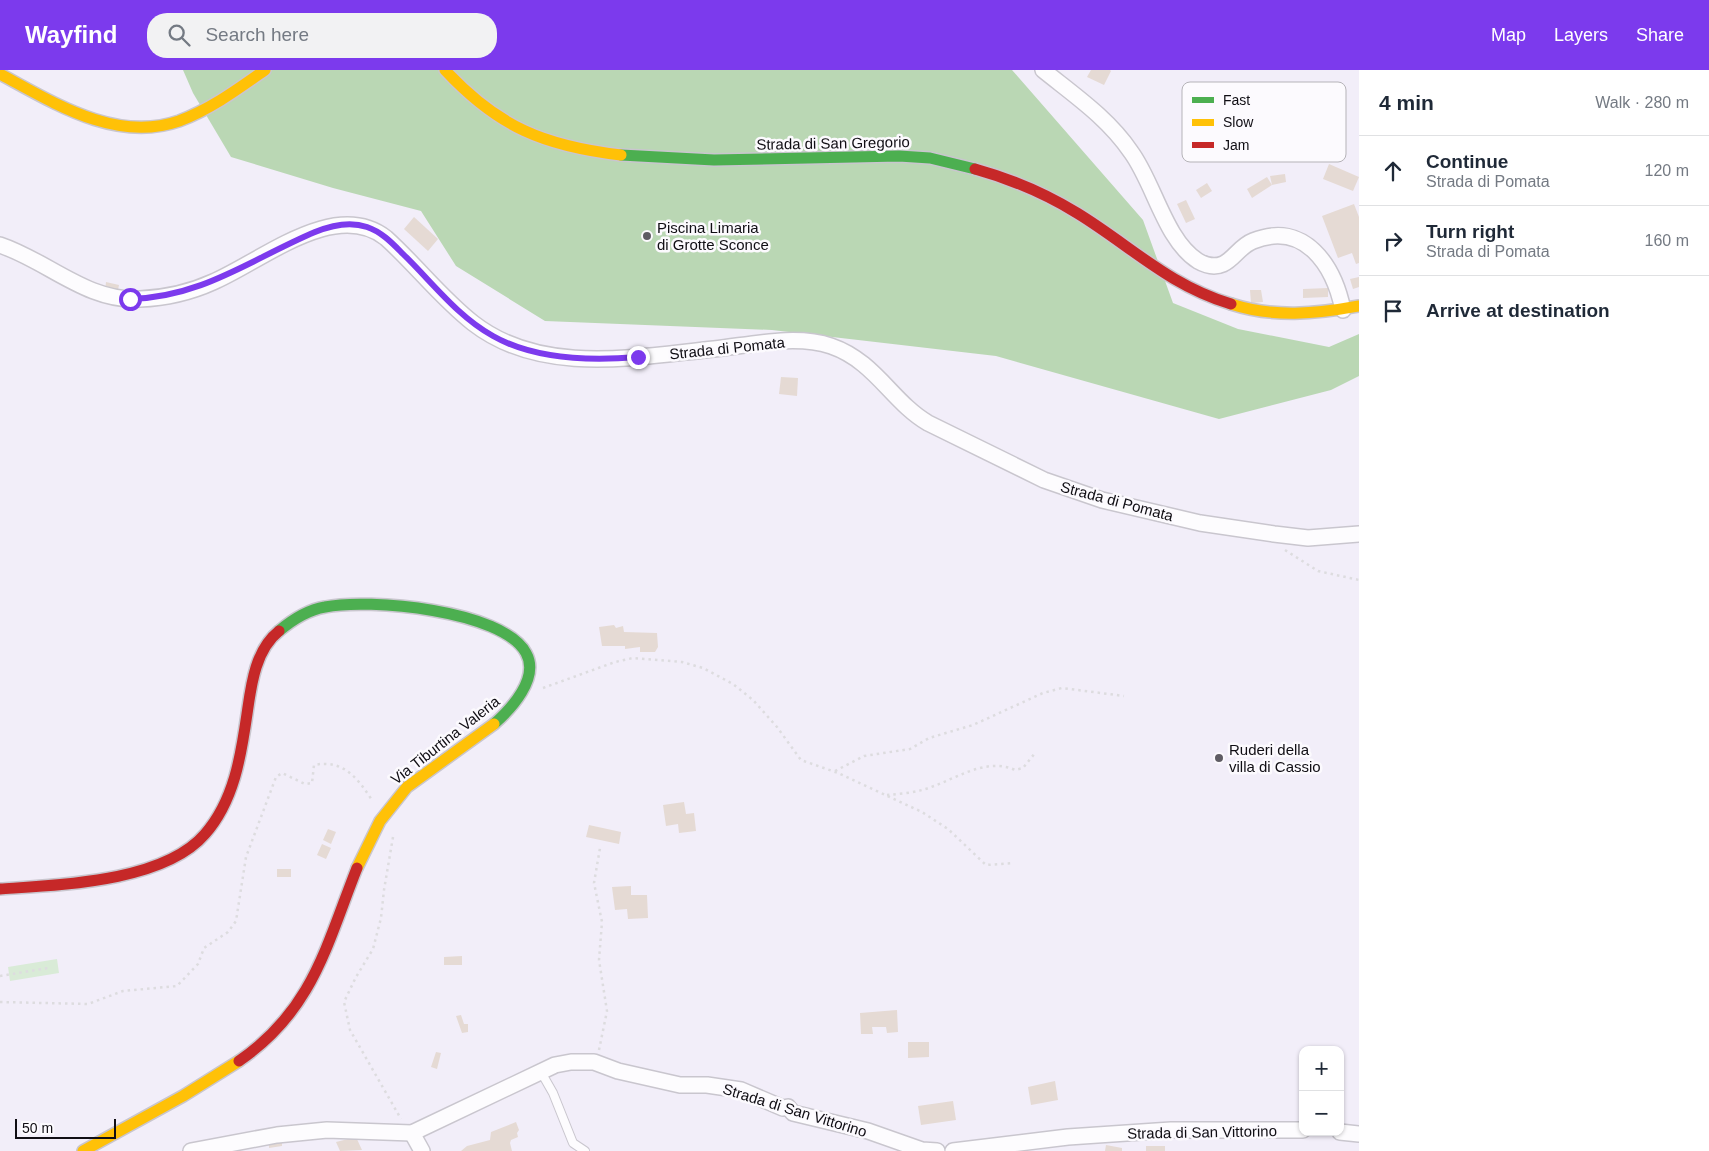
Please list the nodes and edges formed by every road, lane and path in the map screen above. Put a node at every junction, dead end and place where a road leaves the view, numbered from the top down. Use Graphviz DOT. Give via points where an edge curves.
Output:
graph roads {
  1 [pos="266,70"];
  2 [pos="445,70"];
  3 [pos="1042,70"];
  4 [pos="0,74"];
  5 [pos="0,245"];
  6 [pos="1359,306"];
  7 [pos="1343,310"];
  8 [pos="1359,534"];
  9 [pos="1277,546"];
  10 [pos="1359,580"];
  11 [pos="542,688"];
  12 [pos="1124,696"];
  13 [pos="1035,753"];
  14 [pos="834,772"];
  15 [pos="885,796"];
  16 [pos="372,800"];
  17 [pos="394,832"];
  18 [pos="600,848"];
  19 [pos="1014,864"];
  20 [pos="0,889"];
  21 [pos="48,968"];
  22 [pos="0,976"];
  23 [pos="0,1002"];
  24 [pos="598,1064"];
  25 [pos="541,1072"];
  26 [pos="1299,1130"];
  27 [pos="410,1132"];
  28 [pos="1344,1132"];
  29 [pos="1359,1134"];
  30 [pos="83,1151"];
  31 [pos="191,1151"];
  32 [pos="422,1151"];
  33 [pos="585,1151"];
  34 [pos="937,1151"];
  35 [pos="953,1151"];
  1 -- 4 [label="main road" via="190,116 146,128 120,126 92,118"];
  2 -- 7 [label="main road, Strada di San Gregorio" via="467,95 489,112 524,132 568,148 596,154 673,159 893,156 945,161 994,175 1058,202 1083,216 1175,282 1207,298 1283,314"];
  3 -- 7 [label="street" via="1096,113 1122,140 1140,166 1179,242 1192,256 1204,264 1217,266 1260,238 1282,237 1298,241 1317,253 1328,268"];
  5 -- 8 [label="street, Strada di Pomata" via="98,293 122,299 140,299 208,285 276,249 323,229 343,224 361,225 386,238 475,324 518,348 601,359 778,342 826,345 848,354 871,370 910,410 928,423 1072,491 1188,520 1274,534 1308,538"];
  6 -- 7 [label="main road, Strada di San Gregorio"];
  9 -- 10 [label="path" via="1318,571"];
  11 -- 14 [label="path" via="633,658 682,662 703,668 733,684 753,700 801,760"];
  12 -- 14 [label="path" via="1062,688 1043,693 973,725 929,738 910,749 864,756"];
  13 -- 15 [label="path" via="1023,768 1015,770 1004,765 991,765 922,790"];
  14 -- 15 [label="path"];
  15 -- 19 [label="path" via="922,812 948,829 986,865"];
  16 -- 23 [label="path" via="356,776 341,768 314,765 312,783 305,784 282,773 276,777 246,857 236,921 228,932 204,948 198,964 177,986 122,991 88,1004"];
  17 -- 27 [label="path" via="382,918 373,949 344,1002 350,1030"];
  18 -- 24 [label="path" via="594,882 602,922 599,960 607,1011"];
  20 -- 30 [label="main road, Via Tiburtina Valeria" via="59,884 138,871 172,858 204,835 226,802 238,771 260,654 270,639 294,618 339,604 408,607 502,631 519,642 527,653 528,678 513,705 463,748 418,778 398,796 380,821 353,875 320,968 292,1014 257,1047 204,1085"];
  21 -- 22 [label="path"];
  24 -- 25 [label="street, Strada di San Vittorino" via="566,1062"];
  24 -- 34 [label="street, Strada di San Vittorino" via="680,1085 741,1090 788,1107 793,1112 868,1131 922,1150"];
  25 -- 27 [label="street, Strada di San Vittorino"];
  25 -- 33 [label="lane" via="573,1142"];
  26 -- 35 [label="street, Strada di San Vittorino" via="1171,1130"];
  27 -- 31 [label="street, Strada di San Vittorino" via="327,1130 276,1135"];
  27 -- 32 [label="street"];
  28 -- 29 [label="street"];
}
